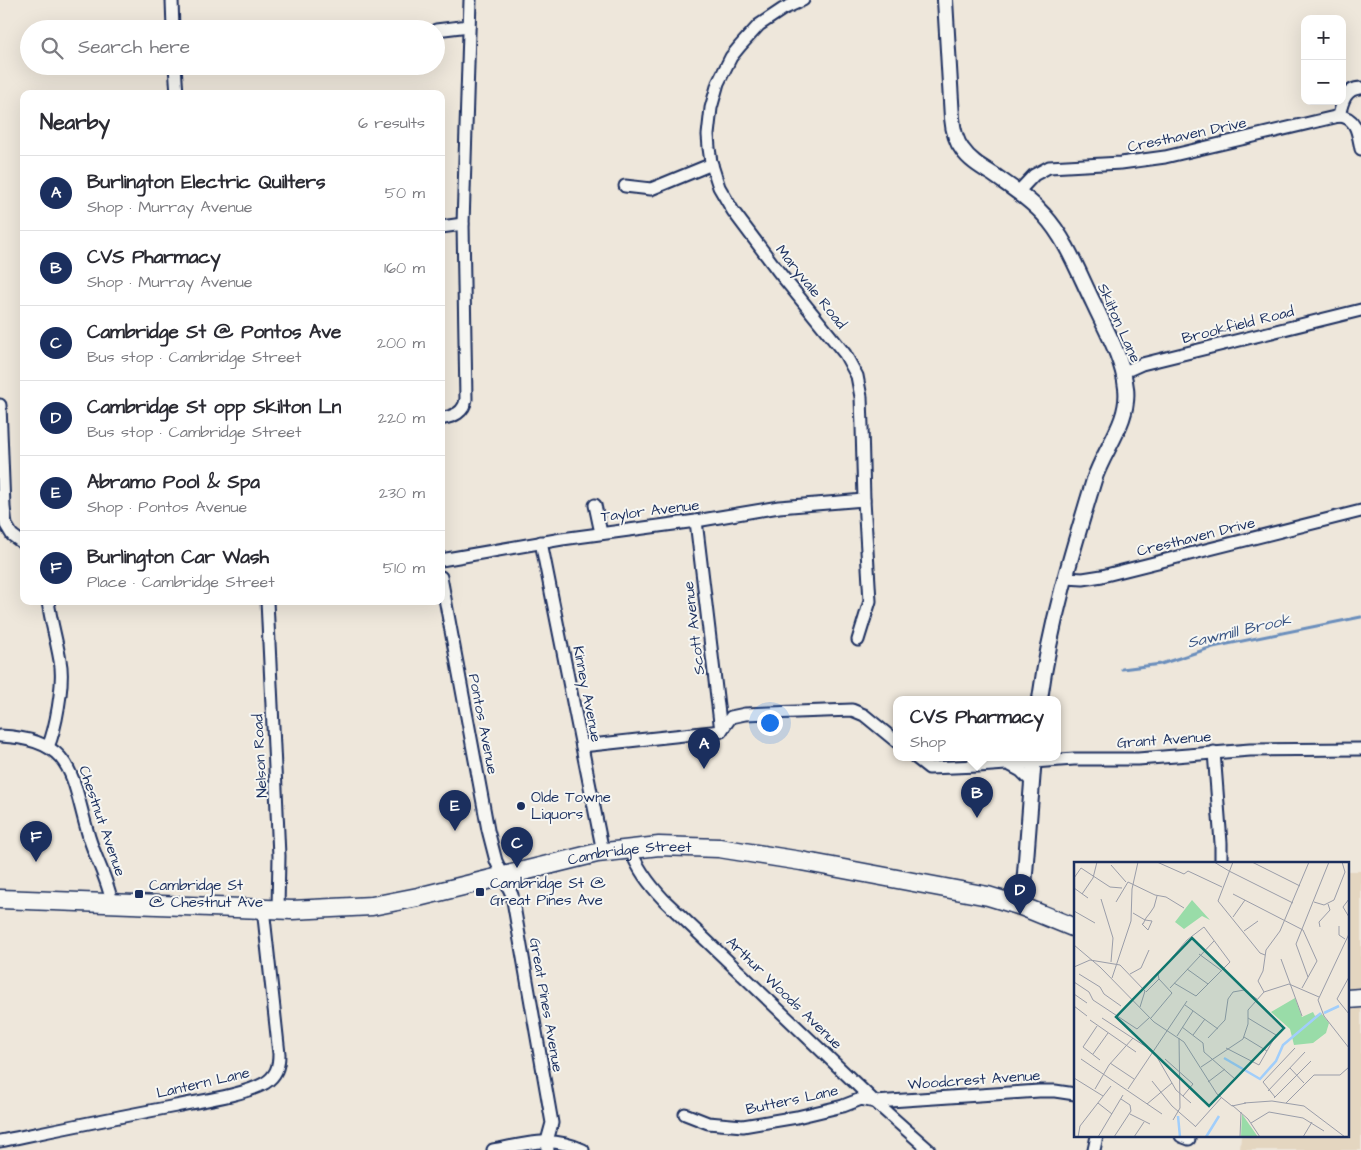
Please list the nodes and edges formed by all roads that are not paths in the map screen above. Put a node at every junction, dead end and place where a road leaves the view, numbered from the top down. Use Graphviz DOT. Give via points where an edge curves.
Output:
graph roads {
  1 [pos="172,0"];
  2 [pos="470,0"];
  3 [pos="803,0"];
  4 [pos="945,0"];
  5 [pos="173,20"];
  6 [pos="469,26"];
  7 [pos="445,29"];
  8 [pos="176,75"];
  9 [pos="1361,88"];
  10 [pos="177,90"];
  11 [pos="1339,116"];
  12 [pos="1357,120"];
  13 [pos="1361,149"];
  14 [pos="712,164"];
  15 [pos="625,186"];
  16 [pos="1018,192"];
  17 [pos="463,224"];
  18 [pos="445,226"];
  19 [pos="1361,310"];
  20 [pos="1124,372"];
  21 [pos="0,406"];
  22 [pos="445,418"];
  23 [pos="864,500"];
  24 [pos="595,505"];
  25 [pos="1361,511"];
  26 [pos="696,521"];
  27 [pos="600,533"];
  28 [pos="20,541"];
  29 [pos="541,542"];
  30 [pos="445,559"];
  31 [pos="1066,578"];
  32 [pos="445,599"];
  33 [pos="49,605"];
  34 [pos="267,605"];
  35 [pos="858,640"];
  36 [pos="1041,696"];
  37 [pos="721,731"];
  38 [pos="0,736"];
  39 [pos="893,739"];
  40 [pos="582,746"];
  41 [pos="48,748"];
  42 [pos="1361,749"];
  43 [pos="1214,752"];
  44 [pos="1061,759"];
  45 [pos="920,761"];
  46 [pos="1024,761"];
  47 [pos="1034,761"];
  48 [pos="1008,764"];
  49 [pos="1032,782"];
  50 [pos="630,848"];
  51 [pos="603,852"];
  52 [pos="1222,862"];
  53 [pos="503,876"];
  54 [pos="0,899"];
  55 [pos="112,903"];
  56 [pos="1021,906"];
  57 [pos="271,909"];
  58 [pos="1074,928"];
  59 [pos="1361,998"];
  60 [pos="1348,999"];
  61 [pos="1074,1094"];
  62 [pos="875,1102"];
  63 [pos="685,1114"];
  64 [pos="0,1141"];
  65 [pos="547,1146"];
  66 [pos="493,1150"];
  67 [pos="583,1150"];
  68 [pos="929,1150"];
  1 -- 5 [label="street"];
  2 -- 6 [label="street"];
  3 -- 14 [label="street, Maryvale Road" via="759,26 724,70 714,95 709,122"];
  4 -- 16 [label="street, Skilton Lane" via="955,137 969,157"];
  6 -- 7 [label="street"];
  6 -- 17 [label="street"];
  8 -- 10 [label="street"];
  9 -- 11 [label="street" via="1354,88 1347,94"];
  11 -- 12 [label="street"];
  11 -- 16 [label="street, Cresthaven Drive" via="1165,157 1049,167 1034,174"];
  12 -- 13 [label="street"];
  14 -- 15 [label="street" via="651,189"];
  14 -- 23 [label="street, Maryvale Road" via="719,187 732,210 855,370 861,397"];
  16 -- 20 [label="street, Skilton Lane" via="1044,215 1064,244"];
  17 -- 18 [label="street"];
  17 -- 22 [label="street" via="466,402 456,415"];
  19 -- 20 [label="street, Brookfield Road"];
  20 -- 31 [label="street, Skilton Lane" via="1127,391 1124,412 1095,478"];
  21 -- 28 [label="street" via="6,524"];
  23 -- 26 [label="street, Taylor Avenue" via="792,505"];
  23 -- 35 [label="street, Maryvale Road" via="870,603"];
  24 -- 27 [label="street"];
  25 -- 31 [label="street, Cresthaven Drive" via="1102,576"];
  26 -- 27 [label="street, Taylor Avenue"];
  26 -- 37 [label="street, Scott Avenue"];
  27 -- 29 [label="street, Taylor Avenue"];
  29 -- 30 [label="street, Taylor Avenue"];
  29 -- 40 [label="street, Kinney Avenue"];
  31 -- 36 [label="street, Skilton Lane"];
  32 -- 53 [label="street, Pontos Avenue" via="488,830"];
  33 -- 41 [label="street" via="61,666 61,683"];
  34 -- 57 [label="street, Nelson Road" via="279,856"];
  37 -- 39 [label="street" via="731,717 745,714 852,710 864,715"];
  37 -- 40 [label="street"];
  38 -- 41 [label="street, Chestnut Avenue" via="29,740"];
  40 -- 51 [label="street, Kinney Avenue"];
  41 -- 55 [label="street, Chestnut Avenue" via="61,757 71,774"];
  42 -- 43 [label="street, Grant Avenue"];
  43 -- 44 [label="street, Grant Avenue" via="1138,759"];
  43 -- 52 [label="street"];
  45 -- 48 [label="street, Grant Avenue" via="929,768"];
  46 -- 48 [label="street, Grant Avenue"];
  47 -- 49 [label="street"];
  48 -- 49 [label="street"];
  49 -- 56 [label="street"];
  50 -- 51 [label="main road, Cambridge Street"];
  50 -- 56 [label="main road, Cambridge Street" via="676,846 735,850 988,896"];
  50 -- 62 [label="street, Arthur Woods Avenue" via="636,864 664,900"];
  51 -- 53 [label="main road, Cambridge Street"];
  53 -- 57 [label="main road, Cambridge Street" via="372,906"];
  53 -- 65 [label="street, Great Pines Avenue" via="512,895 552,1123"];
  54 -- 55 [label="main road, Cambridge Street"];
  55 -- 57 [label="main road, Cambridge Street"];
  56 -- 58 [label="main road, Cambridge Street"];
  57 -- 64 [label="street, Lantern Lane" via="279,1064 270,1079 254,1088 203,1101"];
  59 -- 60 [label="main road"];
  61 -- 62 [label="street, Woodcrest Avenue" via="1039,1091"];
  62 -- 63 [label="street, Butters Lane" via="861,1099 806,1115 743,1126 708,1122"];
  62 -- 68 [label="street, Arthur Woods Avenue"];
  65 -- 66 [label="street"];
  65 -- 67 [label="street" via="560,1142"];
}
